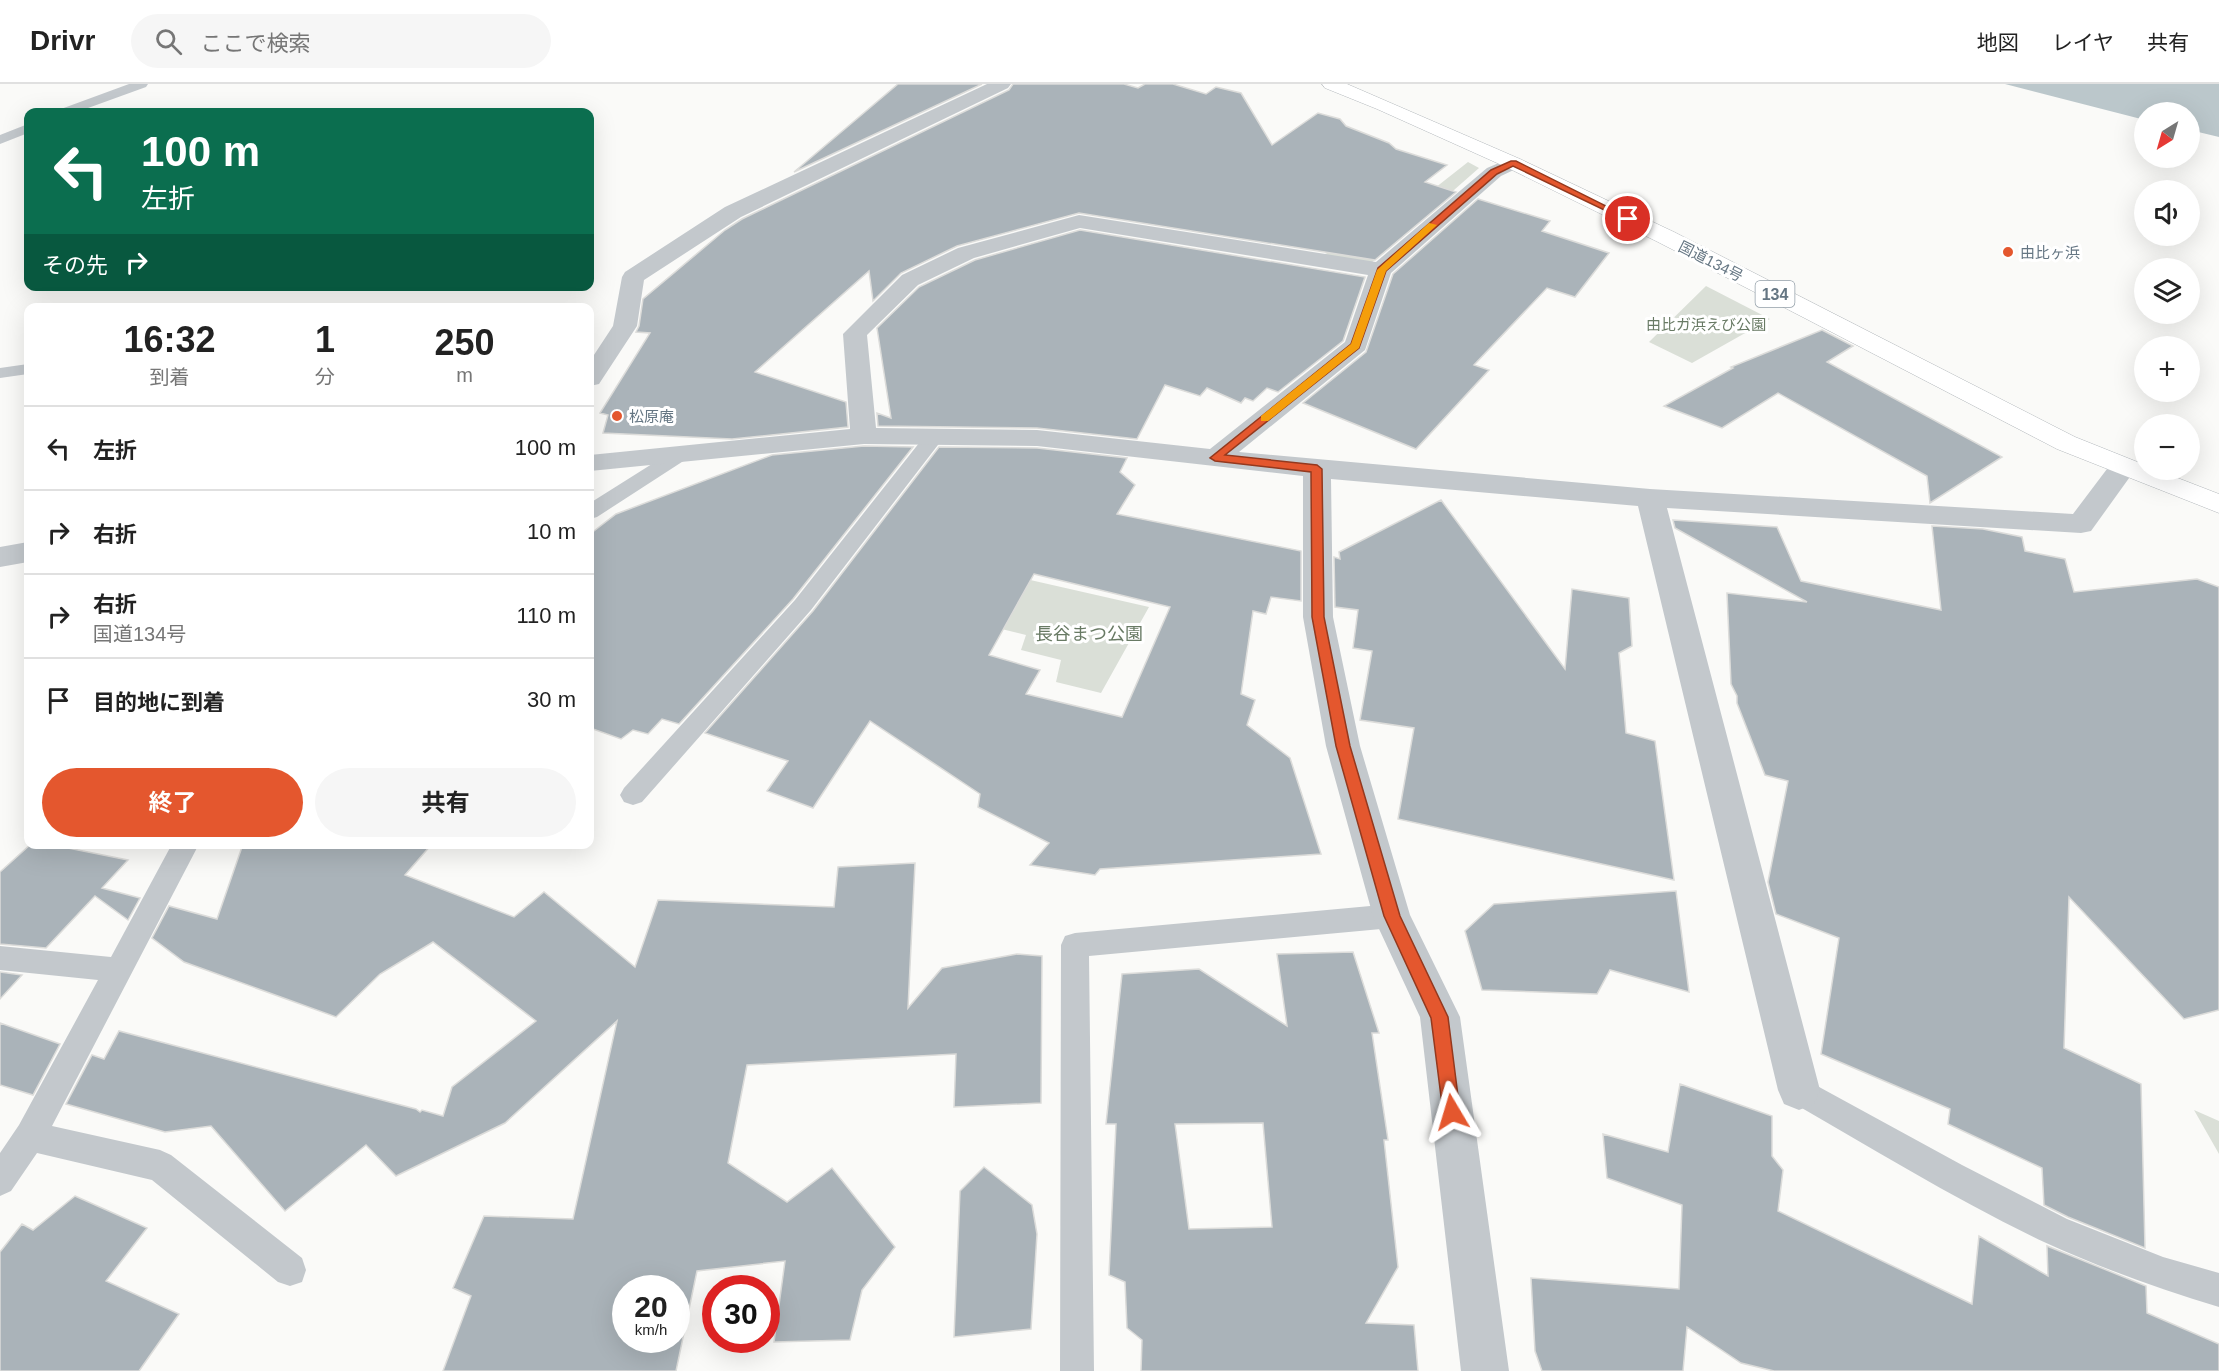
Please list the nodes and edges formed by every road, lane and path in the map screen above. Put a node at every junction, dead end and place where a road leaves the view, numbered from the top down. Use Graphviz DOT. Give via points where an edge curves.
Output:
graph roads {
  1 [pos="141,84"];
  2 [pos="1002,84"];
  3 [pos="1331,84"];
  4 [pos="77,108"];
  5 [pos="24,130"];
  6 [pos="0,140"];
  7 [pos="1514,163"];
  8 [pos="1382,270"];
  9 [pos="24,370"];
  10 [pos="0,373"];
  11 [pos="594,373"];
  12 [pos="864,436"];
  13 [pos="934,437"];
  14 [pos="678,456"];
  15 [pos="1215,458"];
  16 [pos="594,463"];
  17 [pos="2123,468"];
  18 [pos="1317,469"];
  19 [pos="1650,498"];
  20 [pos="2219,504"];
  21 [pos="594,509"];
  22 [pos="24,553"];
  23 [pos="0,557"];
  24 [pos="633,795"];
  25 [pos="183,849"];
  26 [pos="1392,916"];
  27 [pos="0,958"];
  28 [pos="118,970"];
  29 [pos="1799,1090"];
  30 [pos="30,1136"];
  31 [pos="0,1180"];
  32 [pos="290,1270"];
  33 [pos="2219,1290"];
  34 [pos="1077,1371"];
  35 [pos="1485,1371"];
  1 -- 4 [label="lane"];
  2 -- 11 [label="street" via="733,212 633,277 625,326"];
  3 -- 7 [label="highway, 国道134号 / 134"];
  5 -- 6 [label="lane"];
  7 -- 8 [label="street" via="1494,172"];
  7 -- 17 [label="highway, 国道134号 / 134" via="2028,424"];
  8 -- 12 [label="street" via="1079,221 966,253 910,280 855,334"];
  8 -- 15 [label="street" via="1356,345"];
  9 -- 10 [label="lane"];
  12 -- 13 [label="street"];
  12 -- 14 [label="street"];
  13 -- 15 [label="street" via="1037,438"];
  13 -- 24 [label="lane" via="803,605"];
  14 -- 16 [label="street"];
  14 -- 21 [label="lane"];
  15 -- 18 [label="street"];
  17 -- 19 [label="street" via="2081,524"];
  17 -- 20 [label="highway, 国道134号 / 134"];
  18 -- 19 [label="street"];
  18 -- 26 [label="street" via="1318,617 1343,746"];
  19 -- 29 [label="street"];
  22 -- 23 [label="street"];
  25 -- 28 [label="lane"];
  26 -- 34 [label="lane" via="1075,945"];
  26 -- 35 [label="street" via="1440,1017"];
  27 -- 28 [label="lane"];
  28 -- 30 [label="lane"];
  29 -- 33 [label="lane" via="2042,1226 2179,1281"];
  30 -- 31 [label="lane"];
  30 -- 32 [label="lane" via="160,1166"];
}
